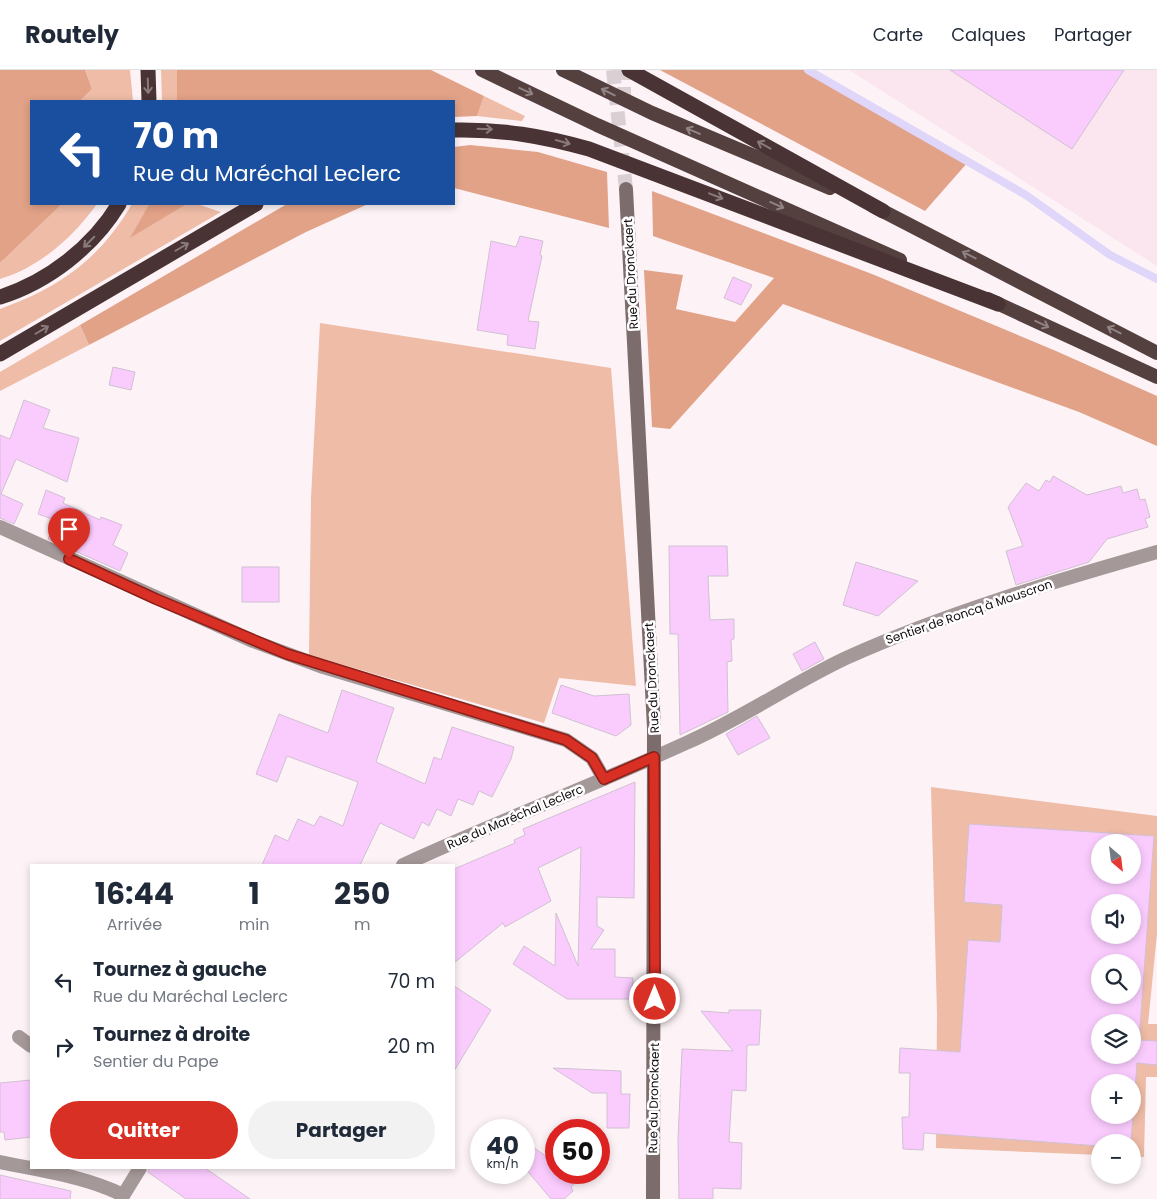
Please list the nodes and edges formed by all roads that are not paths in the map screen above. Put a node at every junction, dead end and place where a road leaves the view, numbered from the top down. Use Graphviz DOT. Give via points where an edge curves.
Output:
graph roads {
  1 [pos="148,70"];
  2 [pos="482,70"];
  3 [pos="563,70"];
  4 [pos="629,70"];
  5 [pos="149,100"];
  6 [pos="455,130"];
  7 [pos="626,189"];
  8 [pos="118,205"];
  9 [pos="254,205"];
  10 [pos="883,211"];
  11 [pos="0,297"];
  12 [pos="998,304"];
  13 [pos="1157,352"];
  14 [pos="0,354"];
  15 [pos="1157,377"];
  16 [pos="0,527"];
  17 [pos="1157,552"];
  18 [pos="654,757"];
  19 [pos="604,779"];
  20 [pos="404,864"];
  21 [pos="19,1037"];
  22 [pos="30,1045"];
  23 [pos="0,1162"];
  24 [pos="30,1168"];
  25 [pos="35,1169"];
  26 [pos="139,1169"];
  27 [pos="122,1197"];
  28 [pos="653,1199"];
  1 -- 5 [label="highway, one-way"];
  2 -- 12 [label="highway, one-way" via="597,125"];
  10 -- 3 [label="highway, one-way" via="652,113"];
  10 -- 4 [label="highway, one-way"];
  6 -- 12 [label="highway, one-way" via="515,132 589,149"];
  7 -- 18 [label="main road, Rue du Dronckaert"];
  8 -- 11 [label="highway, one-way" via="87,244 64,264 37,281"];
  14 -- 9 [label="highway, one-way"];
  13 -- 10 [label="highway, one-way"];
  12 -- 15 [label="highway, one-way"];
  16 -- 19 [label="street" via="261,644 566,740 592,758"];
  17 -- 18 [label="street, Sentier de Roncq à Mouscron" via="1079,574 900,635 798,682 703,736"];
  18 -- 19 [label="street, Rue du Maréchal Leclerc"];
  18 -- 28 [label="main road, Rue du Dronckaert"];
  19 -- 20 [label="street, Rue du Maréchal Leclerc"];
  21 -- 22 [label="street"];
  23 -- 24 [label="street"];
  25 -- 27 [label="street" via="81,1178"];
  26 -- 27 [label="street"];
}
